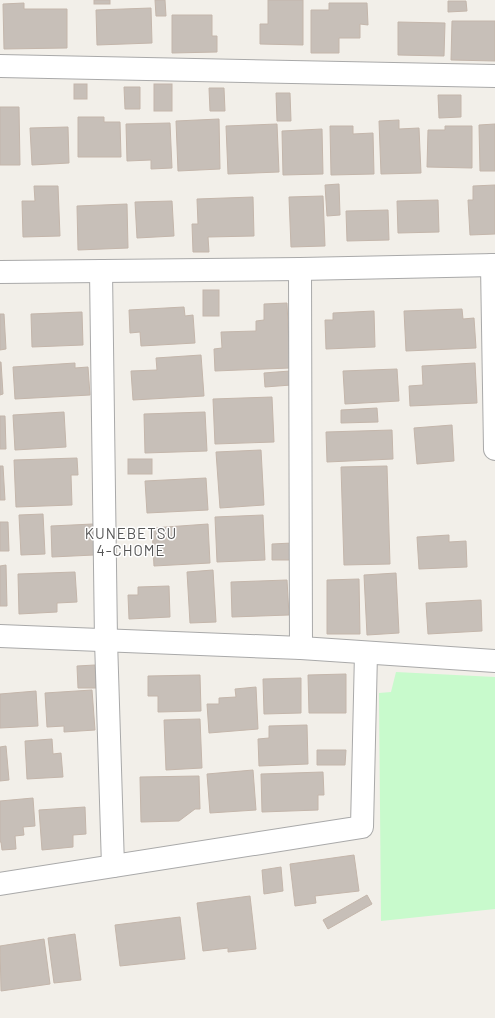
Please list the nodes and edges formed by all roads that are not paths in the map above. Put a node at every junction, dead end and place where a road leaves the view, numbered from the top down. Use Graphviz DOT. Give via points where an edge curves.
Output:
graph roads {
  1 [pos="0,66"];
  2 [pos="495,76"];
  3 [pos="494,265"];
  4 [pos="300,269"];
  5 [pos="102,271"];
  6 [pos="0,272"];
  7 [pos="495,449"];
  8 [pos="0,636"];
  9 [pos="106,640"];
  10 [pos="301,648"];
  11 [pos="366,653"];
  12 [pos="495,661"];
  13 [pos="113,866"];
  14 [pos="0,884"];
  1 -- 2 [label="street"];
  3 -- 4 [label="street"];
  3 -- 7 [label="street"];
  4 -- 5 [label="street"];
  4 -- 10 [label="street"];
  5 -- 6 [label="street"];
  5 -- 9 [label="street"];
  8 -- 9 [label="street"];
  9 -- 10 [label="street"];
  9 -- 13 [label="street"];
  10 -- 11 [label="street"];
  11 -- 12 [label="street"];
  11 -- 13 [label="street" via="362,827"];
  13 -- 14 [label="street"];
}
